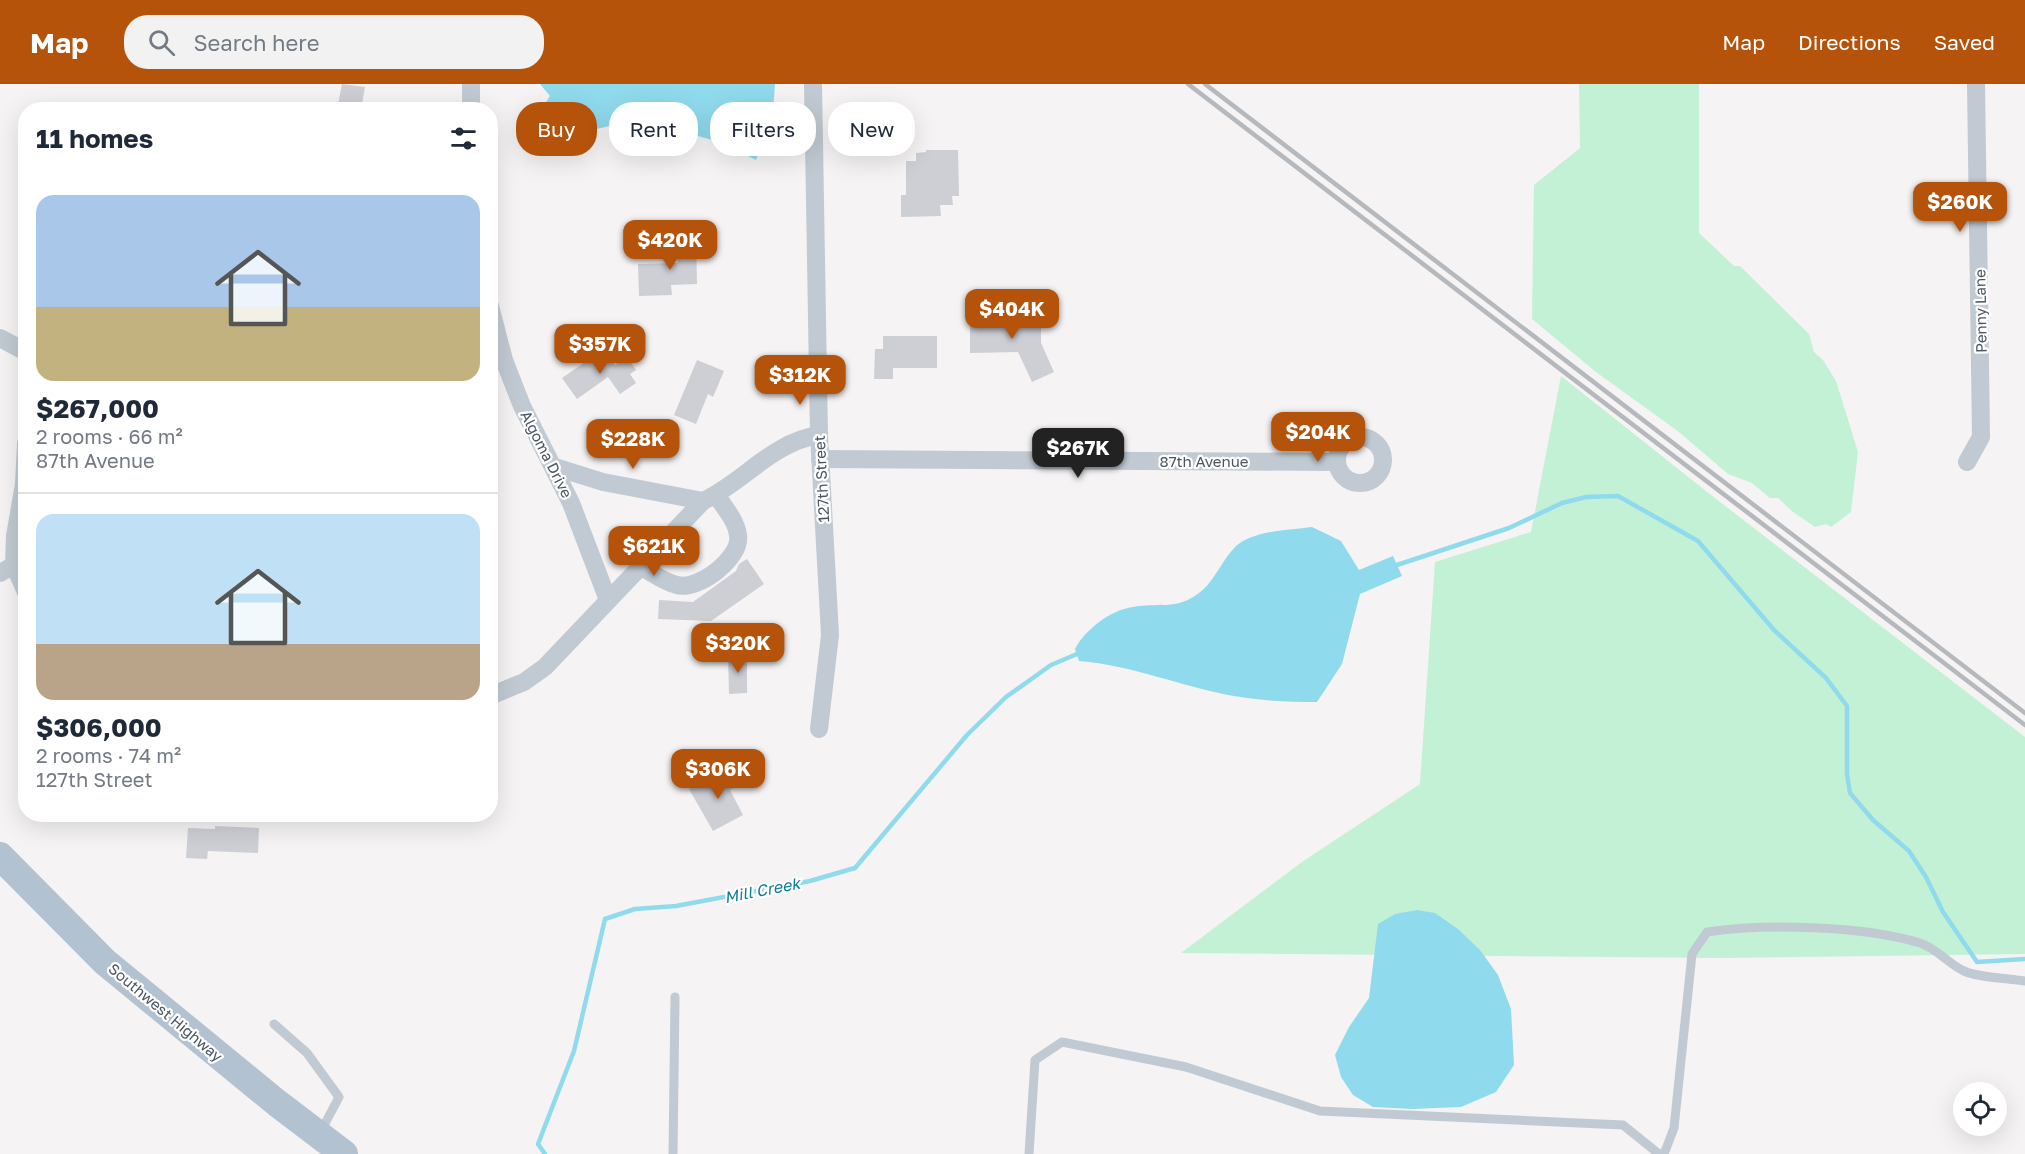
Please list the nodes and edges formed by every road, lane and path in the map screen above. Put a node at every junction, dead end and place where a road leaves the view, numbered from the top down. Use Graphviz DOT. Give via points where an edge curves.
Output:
graph roads {
  1 [pos="471,84"];
  2 [pos="813,84"];
  3 [pos="1976,84"];
  4 [pos="471,102"];
  5 [pos="498,337"];
  6 [pos="0,338"];
  7 [pos="18,348"];
  8 [pos="819,435"];
  9 [pos="820,459"];
  10 [pos="1336,462"];
  11 [pos="1967,462"];
  12 [pos="555,467"];
  13 [pos="709,498"];
  14 [pos="18,519"];
  15 [pos="640,566"];
  16 [pos="7,569"];
  17 [pos="18,582"];
  18 [pos="608,600"];
  19 [pos="498,693"];
  20 [pos="819,729"];
  21 [pos="0,856"];
  22 [pos="2025,981"];
  23 [pos="675,997"];
  24 [pos="274,1024"];
  25 [pos="336,1149"];
  26 [pos="673,1154"];
  27 [pos="1029,1154"];
  28 [pos="1659,1154"];
  29 [pos="1664,1154"];
  1 -- 4 [label="street"];
  2 -- 8 [label="street, 127th Street"];
  3 -- 11 [label="street, Penny Lane" via="1981,437"];
  5 -- 12 [label="street, Algoma Drive" via="522,406"];
  6 -- 7 [label="street"];
  8 -- 9 [label="street, 127th Street"];
  8 -- 13 [label="street" via="784,446"];
  9 -- 10 [label="street, 87th Avenue"];
  9 -- 20 [label="street, 127th Street" via="830,635"];
  12 -- 13 [label="street" via="603,482"];
  12 -- 18 [label="street, Algoma Drive"];
  13 -- 15 [label="street"];
  13 -- 15 [label="street" via="731,516 739,536 734,554 718,570 691,586 677,586"];
  14 -- 16 [label="street"];
  15 -- 18 [label="street"];
  16 -- 17 [label="street"];
  18 -- 19 [label="street" via="545,667 524,682"];
  21 -- 25 [label="main road, Southwest Highway" via="105,962"];
  22 -- 29 [label="lane" via="1964,972 1924,944 1892,936 1828,929 1707,932 1692,954 1674,1128"];
  23 -- 26 [label="lane"];
  24 -- 25 [label="lane" via="307,1053 339,1097"];
  27 -- 28 [label="lane" via="1035,1060 1062,1042 1186,1067 1320,1111 1623,1125"];
}
